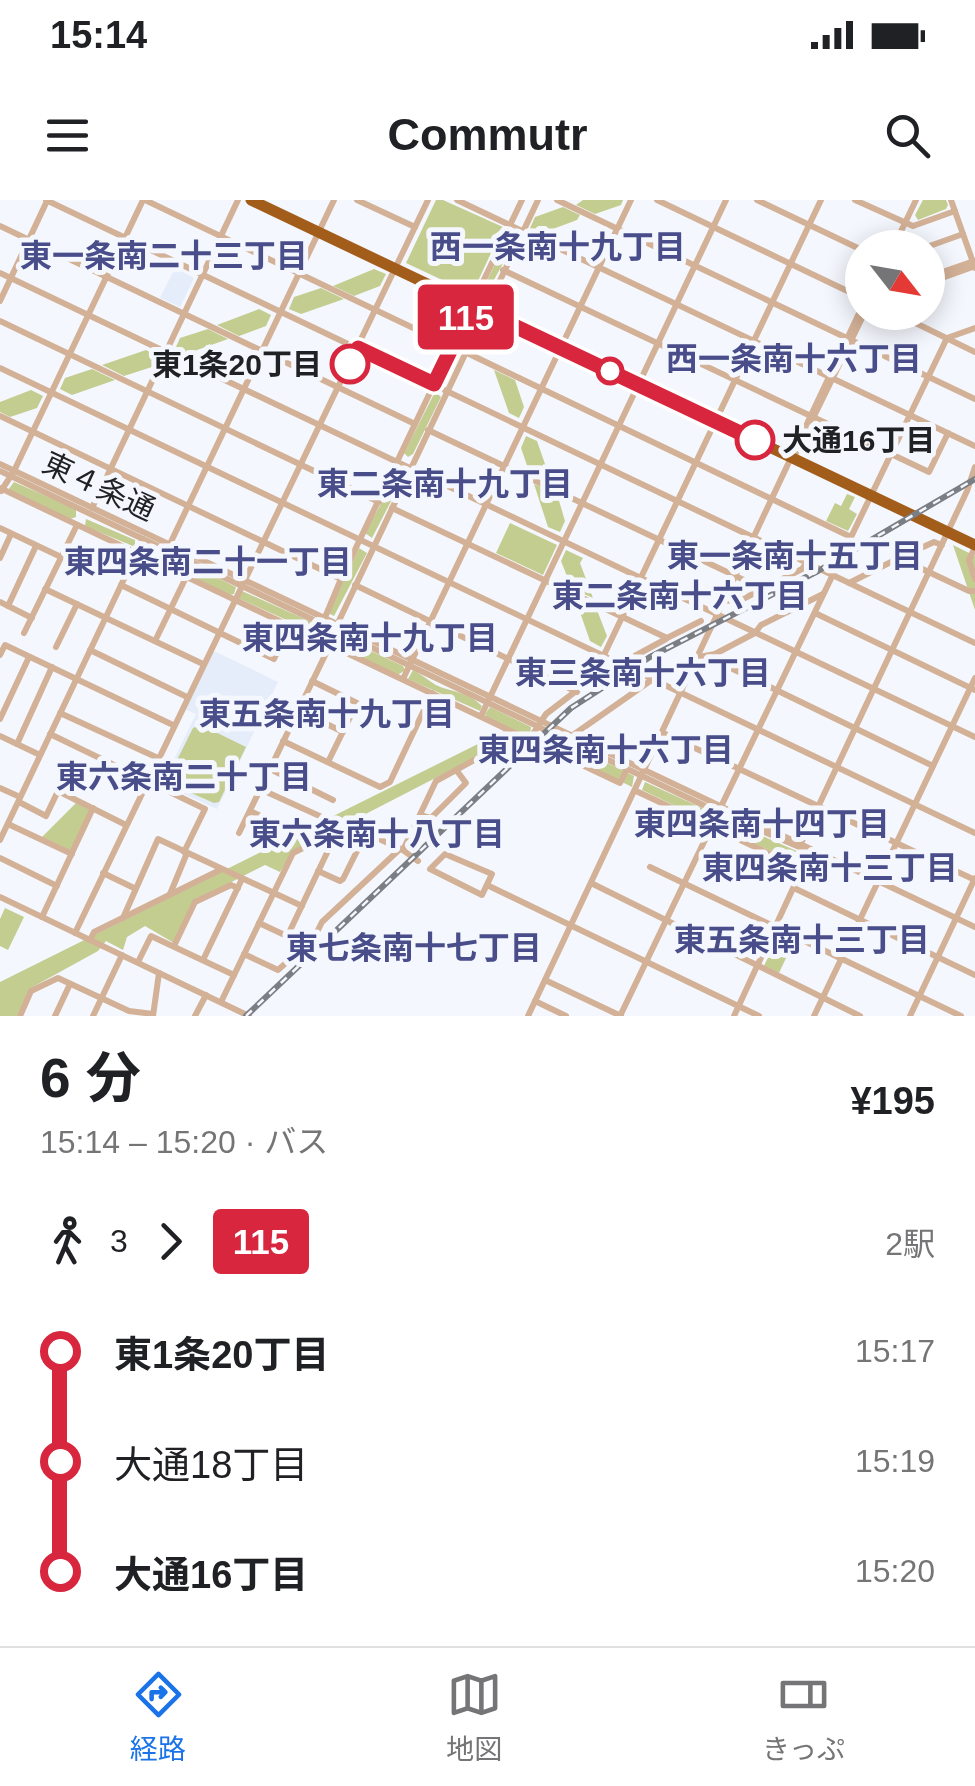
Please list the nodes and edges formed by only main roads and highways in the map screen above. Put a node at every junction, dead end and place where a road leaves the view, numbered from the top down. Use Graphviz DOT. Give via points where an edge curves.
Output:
graph roads {
  1 [pos="250,200"];
  2 [pos="975,546"];
  1 -- 2 [label="highway"];
}
